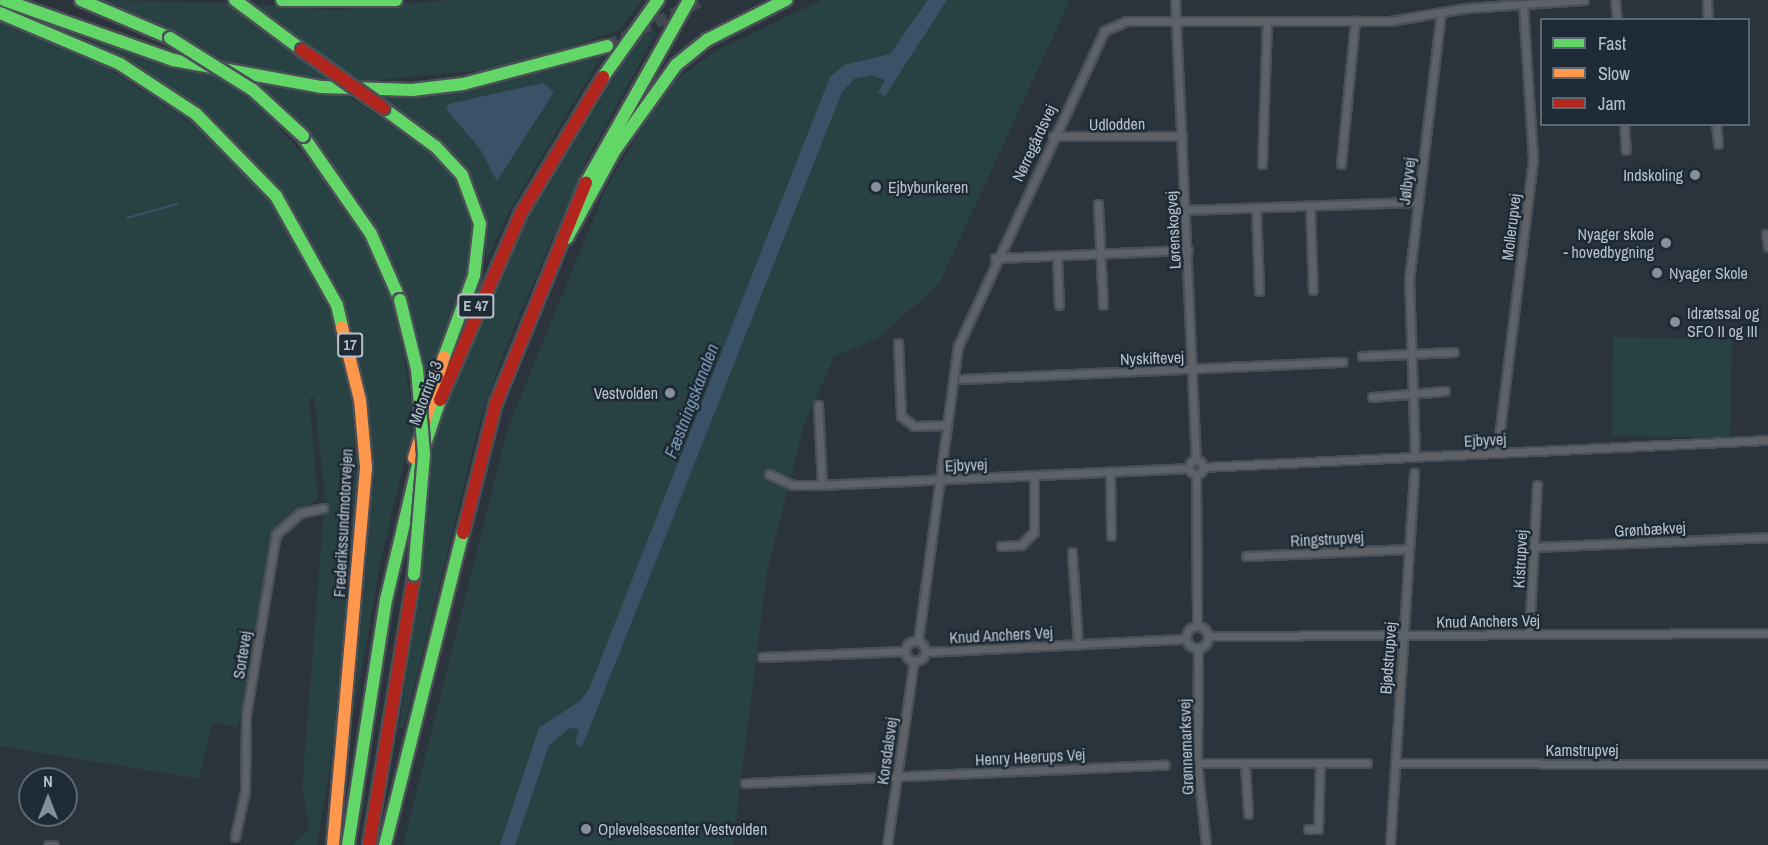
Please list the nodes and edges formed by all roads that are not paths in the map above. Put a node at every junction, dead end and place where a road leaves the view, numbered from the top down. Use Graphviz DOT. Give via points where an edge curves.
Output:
graph roads {
  1 [pos="4,0"];
  2 [pos="81,0"];
  3 [pos="235,0"];
  4 [pos="282,0"];
  5 [pos="396,0"];
  6 [pos="658,0"];
  7 [pos="689,0"];
  8 [pos="786,0"];
  9 [pos="1174,0"];
  10 [pos="1584,0"];
  11 [pos="1615,0"];
  12 [pos="1707,0"];
  13 [pos="1523,4"];
  14 [pos="0,13"];
  15 [pos="1441,13"];
  16 [pos="1617,18"];
  17 [pos="1708,18"];
  18 [pos="1175,21"];
  19 [pos="1267,21"];
  20 [pos="1355,21"];
  21 [pos="607,46"];
  22 [pos="1624,126"];
  23 [pos="1716,126"];
  24 [pos="1053,136"];
  25 [pos="1182,136"];
  26 [pos="1718,144"];
  27 [pos="1626,150"];
  28 [pos="1262,164"];
  29 [pos="1341,164"];
  30 [pos="1418,202"];
  31 [pos="1098,204"];
  32 [pos="1310,206"];
  33 [pos="1256,208"];
  34 [pos="1186,210"];
  35 [pos="1766,234"];
  36 [pos="1768,247"];
  37 [pos="1188,250"];
  38 [pos="1101,254"];
  39 [pos="1057,256"];
  40 [pos="996,258"];
  41 [pos="542,280"];
  42 [pos="1313,290"];
  43 [pos="1258,291"];
  44 [pos="1059,305"];
  45 [pos="1103,305"];
  46 [pos="898,343"];
  47 [pos="1454,352"];
  48 [pos="1410,354"];
  49 [pos="1362,356"];
  50 [pos="1343,362"];
  51 [pos="1193,370"];
  52 [pos="962,380"];
  53 [pos="1445,392"];
  54 [pos="1412,394"];
  55 [pos="1372,397"];
  56 [pos="818,405"];
  57 [pos="945,425"];
  58 [pos="1768,440"];
  59 [pos="1497,453"];
  60 [pos="1415,457"];
  61 [pos="1196,460"];
  62 [pos="1203,467"];
  63 [pos="1189,468"];
  64 [pos="1110,472"];
  65 [pos="1414,473"];
  66 [pos="769,474"];
  67 [pos="1196,474"];
  68 [pos="1034,476"];
  69 [pos="938,479"];
  70 [pos="822,485"];
  71 [pos="1538,486"];
  72 [pos="323,508"];
  73 [pos="405,513"];
  74 [pos="1111,536"];
  75 [pos="1768,537"];
  76 [pos="1001,546"];
  77 [pos="1534,547"];
  78 [pos="1408,549"];
  79 [pos="1072,552"];
  80 [pos="1246,556"];
  81 [pos="1197,625"];
  82 [pos="1768,633"];
  83 [pos="1529,634"];
  84 [pos="1209,636"];
  85 [pos="1404,636"];
  86 [pos="1186,639"];
  87 [pos="918,641"];
  88 [pos="1078,645"];
  89 [pos="1198,648"];
  90 [pos="905,651"];
  91 [pos="926,652"];
  92 [pos="762,657"];
  93 [pos="914,661"];
  94 [pos="1197,763"];
  95 [pos="1245,763"];
  96 [pos="1320,763"];
  97 [pos="1367,763"];
  98 [pos="1395,763"];
  99 [pos="1768,764"];
  100 [pos="1165,765"];
  101 [pos="897,777"];
  102 [pos="745,783"];
  103 [pos="1248,814"];
  104 [pos="1308,829"];
  105 [pos="235,837"];
  106 [pos="48,845"];
  107 [pos="54,845"];
  108 [pos="333,845"];
  109 [pos="348,845"];
  110 [pos="369,845"];
  111 [pos="385,845"];
  112 [pos="887,845"];
  113 [pos="1206,845"];
  114 [pos="1390,845"];
  1 -- 21 [label="highway" via="173,60 321,87 412,90 463,84"];
  2 -- 110 [label="highway, bridge" via="170,38 253,90 303,136 371,234 400,300 417,369 424,455 414,575"];
  3 -- 73 [label="highway, bridge" via="436,147 462,175 480,224 474,276 418,427"];
  4 -- 5 [label="highway"];
  6 -- 73 [label="highway, Motorring 3 / E 47" via="583,105 489,275 432,422"];
  7 -- 41 [label="highway" via="616,122"];
  8 -- 41 [label="highway" via="707,40 676,65 615,150"];
  9 -- 18 [label="street, Lørenskogvej"];
  10 -- 13 [label="street, Nørregårdsvej"];
  11 -- 16 [label="street"];
  12 -- 17 [label="street"];
  13 -- 15 [label="street, Nørregårdsvej"];
  13 -- 59 [label="street, Mollerupvej" via="1533,159"];
  14 -- 108 [label="highway, Frederikssundmotorvejen / 17" via="120,64 196,114 276,196 337,306 356,378 366,467 347,729"];
  15 -- 20 [label="street, Nørregårdsvej"];
  15 -- 30 [label="street, Jølbyvej"];
  18 -- 19 [label="street, Nørregårdsvej"];
  18 -- 24 [label="street, Nørregårdsvej" via="1126,21 1104,31"];
  18 -- 25 [label="street, Lørenskogvej"];
  19 -- 20 [label="street, Nørregårdsvej"];
  19 -- 28 [label="street"];
  20 -- 29 [label="street"];
  22 -- 27 [label="street"];
  23 -- 26 [label="street"];
  24 -- 25 [label="street, Udlodden"];
  24 -- 40 [label="street, Nørregårdsvej"];
  25 -- 34 [label="street, Lørenskogvej"];
  30 -- 32 [label="street"];
  30 -- 48 [label="street, Jølbyvej" via="1409,280"];
  31 -- 38 [label="street"];
  32 -- 33 [label="street"];
  32 -- 42 [label="street"];
  33 -- 34 [label="street"];
  33 -- 43 [label="street"];
  34 -- 37 [label="street, Lørenskogvej"];
  35 -- 36 [label="street"];
  37 -- 38 [label="street"];
  37 -- 51 [label="street, Lørenskogvej"];
  38 -- 39 [label="street"];
  38 -- 45 [label="street"];
  39 -- 40 [label="street"];
  39 -- 44 [label="street"];
  40 -- 57 [label="street, Nørregårdsvej" via="958,346"];
  41 -- 111 [label="highway" via="470,490"];
  46 -- 57 [label="street" via="901,416 914,426"];
  47 -- 48 [label="street"];
  48 -- 49 [label="street"];
  48 -- 54 [label="street, Jølbyvej"];
  50 -- 51 [label="street, Nyskiftevej"];
  51 -- 52 [label="street, Nyskiftevej"];
  51 -- 61 [label="street, Lørenskogvej"];
  53 -- 54 [label="street"];
  54 -- 55 [label="street"];
  54 -- 60 [label="street, Jølbyvej"];
  56 -- 70 [label="street"];
  57 -- 69 [label="street, Nørregårdsvej"];
  58 -- 59 [label="street, Ejbyvej"];
  59 -- 60 [label="street, Ejbyvej"];
  60 -- 62 [label="street, Ejbyvej"];
  61 -- 62 [label="street"];
  61 -- 63 [label="street"];
  62 -- 67 [label="street"];
  63 -- 64 [label="street, Ejbyvej"];
  63 -- 67 [label="street"];
  64 -- 68 [label="street, Ejbyvej"];
  64 -- 74 [label="street"];
  65 -- 78 [label="street, Bjødstrupvej"];
  66 -- 70 [label="street, Ejbyvej" via="793,485"];
  67 -- 81 [label="street"];
  68 -- 69 [label="street, Ejbyvej"];
  68 -- 76 [label="street" via="1034,531 1021,545"];
  69 -- 70 [label="street, Ejbyvej"];
  69 -- 87 [label="street"];
  71 -- 77 [label="street, Kistrupvej"];
  72 -- 105 [label="street, Sortevej" via="300,513 276,534 246,715 244,791"];
  73 -- 109 [label="highway, Motorring 3 / E 47" via="377,648"];
  75 -- 77 [label="street, Grønbækvej"];
  77 -- 83 [label="street, Kistrupvej"];
  78 -- 80 [label="street, Ringstrupvej"];
  78 -- 85 [label="street, Bjødstrupvej"];
  79 -- 88 [label="street, Knud Anchers Vej"];
  81 -- 84 [label="street"];
  81 -- 86 [label="street"];
  82 -- 83 [label="street, Knud Anchers Vej"];
  83 -- 85 [label="street, Knud Anchers Vej"];
  84 -- 85 [label="street, Knud Anchers Vej"];
  84 -- 89 [label="street"];
  85 -- 98 [label="street, Bjødstrupvej"];
  86 -- 88 [label="street, Knud Anchers Vej"];
  86 -- 89 [label="street"];
  87 -- 90 [label="street"];
  87 -- 91 [label="street"];
  88 -- 91 [label="street, Knud Anchers Vej"];
  89 -- 94 [label="street, Grønnemarksvej"];
  90 -- 92 [label="street"];
  90 -- 93 [label="street"];
  91 -- 93 [label="street"];
  93 -- 101 [label="street, Korsdalsvej"];
  94 -- 95 [label="street"];
  94 -- 113 [label="street, Grønnemarksvej"];
  95 -- 96 [label="street"];
  95 -- 103 [label="street"];
  96 -- 97 [label="street"];
  96 -- 104 [label="street" via="1318,829"];
  98 -- 99 [label="street, Kamstrupvej"];
  98 -- 114 [label="street, Bjødstrupvej"];
  100 -- 101 [label="street, Henry Heerups Vej"];
  101 -- 102 [label="street, Henry Heerups Vej"];
  101 -- 112 [label="street, Korsdalsvej"];
  106 -- 107 [label="street"];
}
